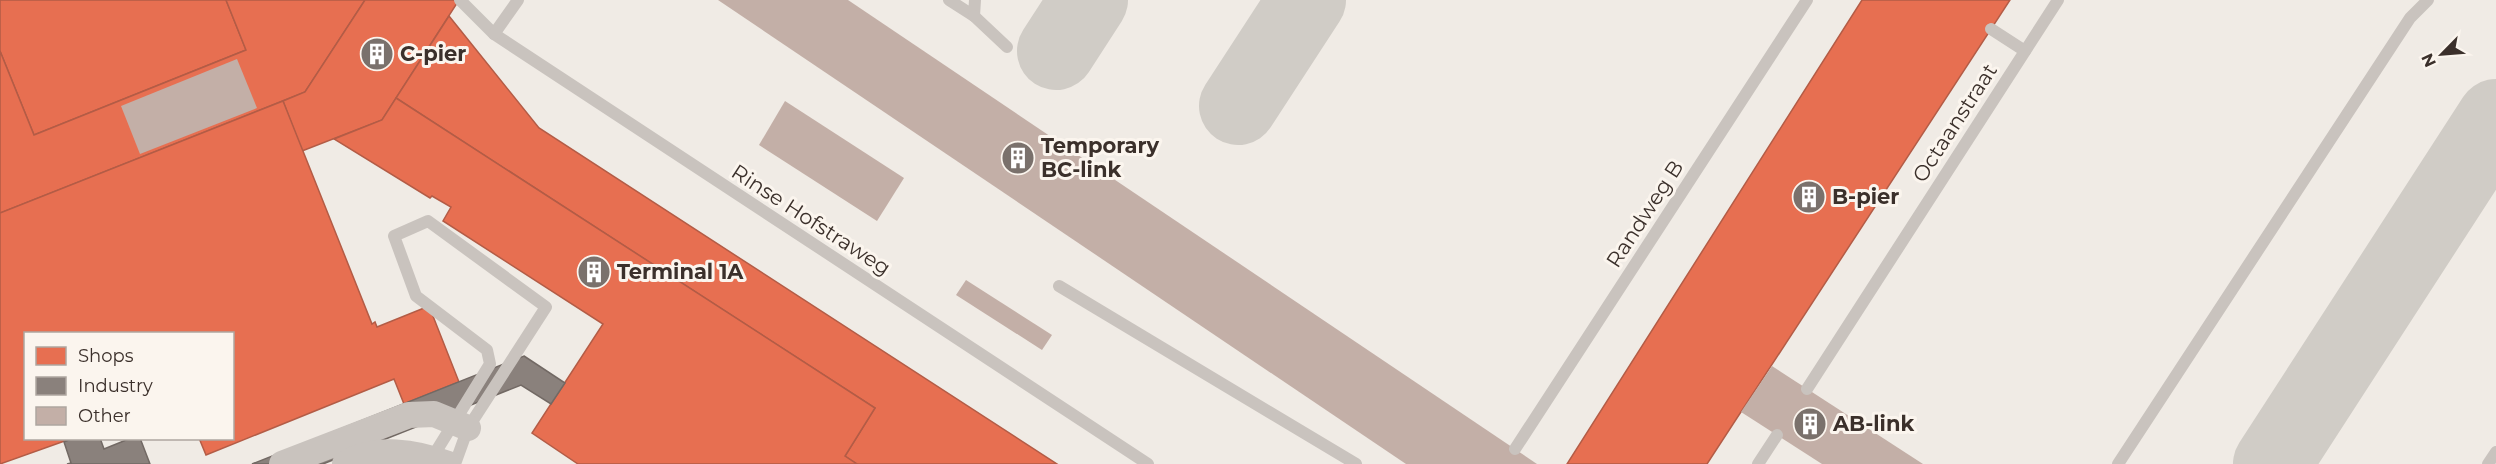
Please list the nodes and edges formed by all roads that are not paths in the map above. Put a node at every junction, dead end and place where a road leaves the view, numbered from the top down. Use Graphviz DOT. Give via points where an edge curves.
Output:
graph roads {
  1 [pos="460,0"];
  2 [pos="518,0"];
  3 [pos="949,0"];
  4 [pos="975,0"];
  5 [pos="1807,0"];
  6 [pos="2058,0"];
  7 [pos="2428,0"];
  8 [pos="974,16"];
  9 [pos="1991,29"];
  10 [pos="494,34"];
  11 [pos="1007,47"];
  12 [pos="2025,51"];
  13 [pos="1059,286"];
  14 [pos="1807,389"];
  15 [pos="461,425"];
  16 [pos="1777,435"];
  17 [pos="1515,449"];
  18 [pos="2496,452"];
  19 [pos="445,462"];
  20 [pos="282,464"];
  21 [pos="345,464"];
  22 [pos="1148,464"];
  23 [pos="1356,464"];
  24 [pos="1758,464"];
  25 [pos="2118,464"];
  26 [pos="2488,464"];
  1 -- 10 [label="lane, Rinse Hofstraweg"];
  2 -- 10 [label="lane"];
  3 -- 8 [label="lane"];
  4 -- 8 [label="lane"];
  5 -- 17 [label="lane, Randweg B"];
  6 -- 12 [label="lane, Octaanstraat"];
  7 -- 25 [label="lane" via="2410,18"];
  8 -- 11 [label="lane"];
  9 -- 12 [label="lane"];
  10 -- 22 [label="lane, Rinse Hofstraweg"];
  12 -- 14 [label="lane, Octaanstraat"];
  13 -- 23 [label="lane"];
  15 -- 15 [label="lane" via="546,308 428,221 394,236 416,296 487,350 490,364"];
  15 -- 19 [label="lane"];
  15 -- 19 [label="lane"];
  15 -- 20 [label="street" via="434,414 409,415"];
  16 -- 24 [label="lane"];
  18 -- 26 [label="lane"];
  19 -- 21 [label="street" via="392,451"];
}
